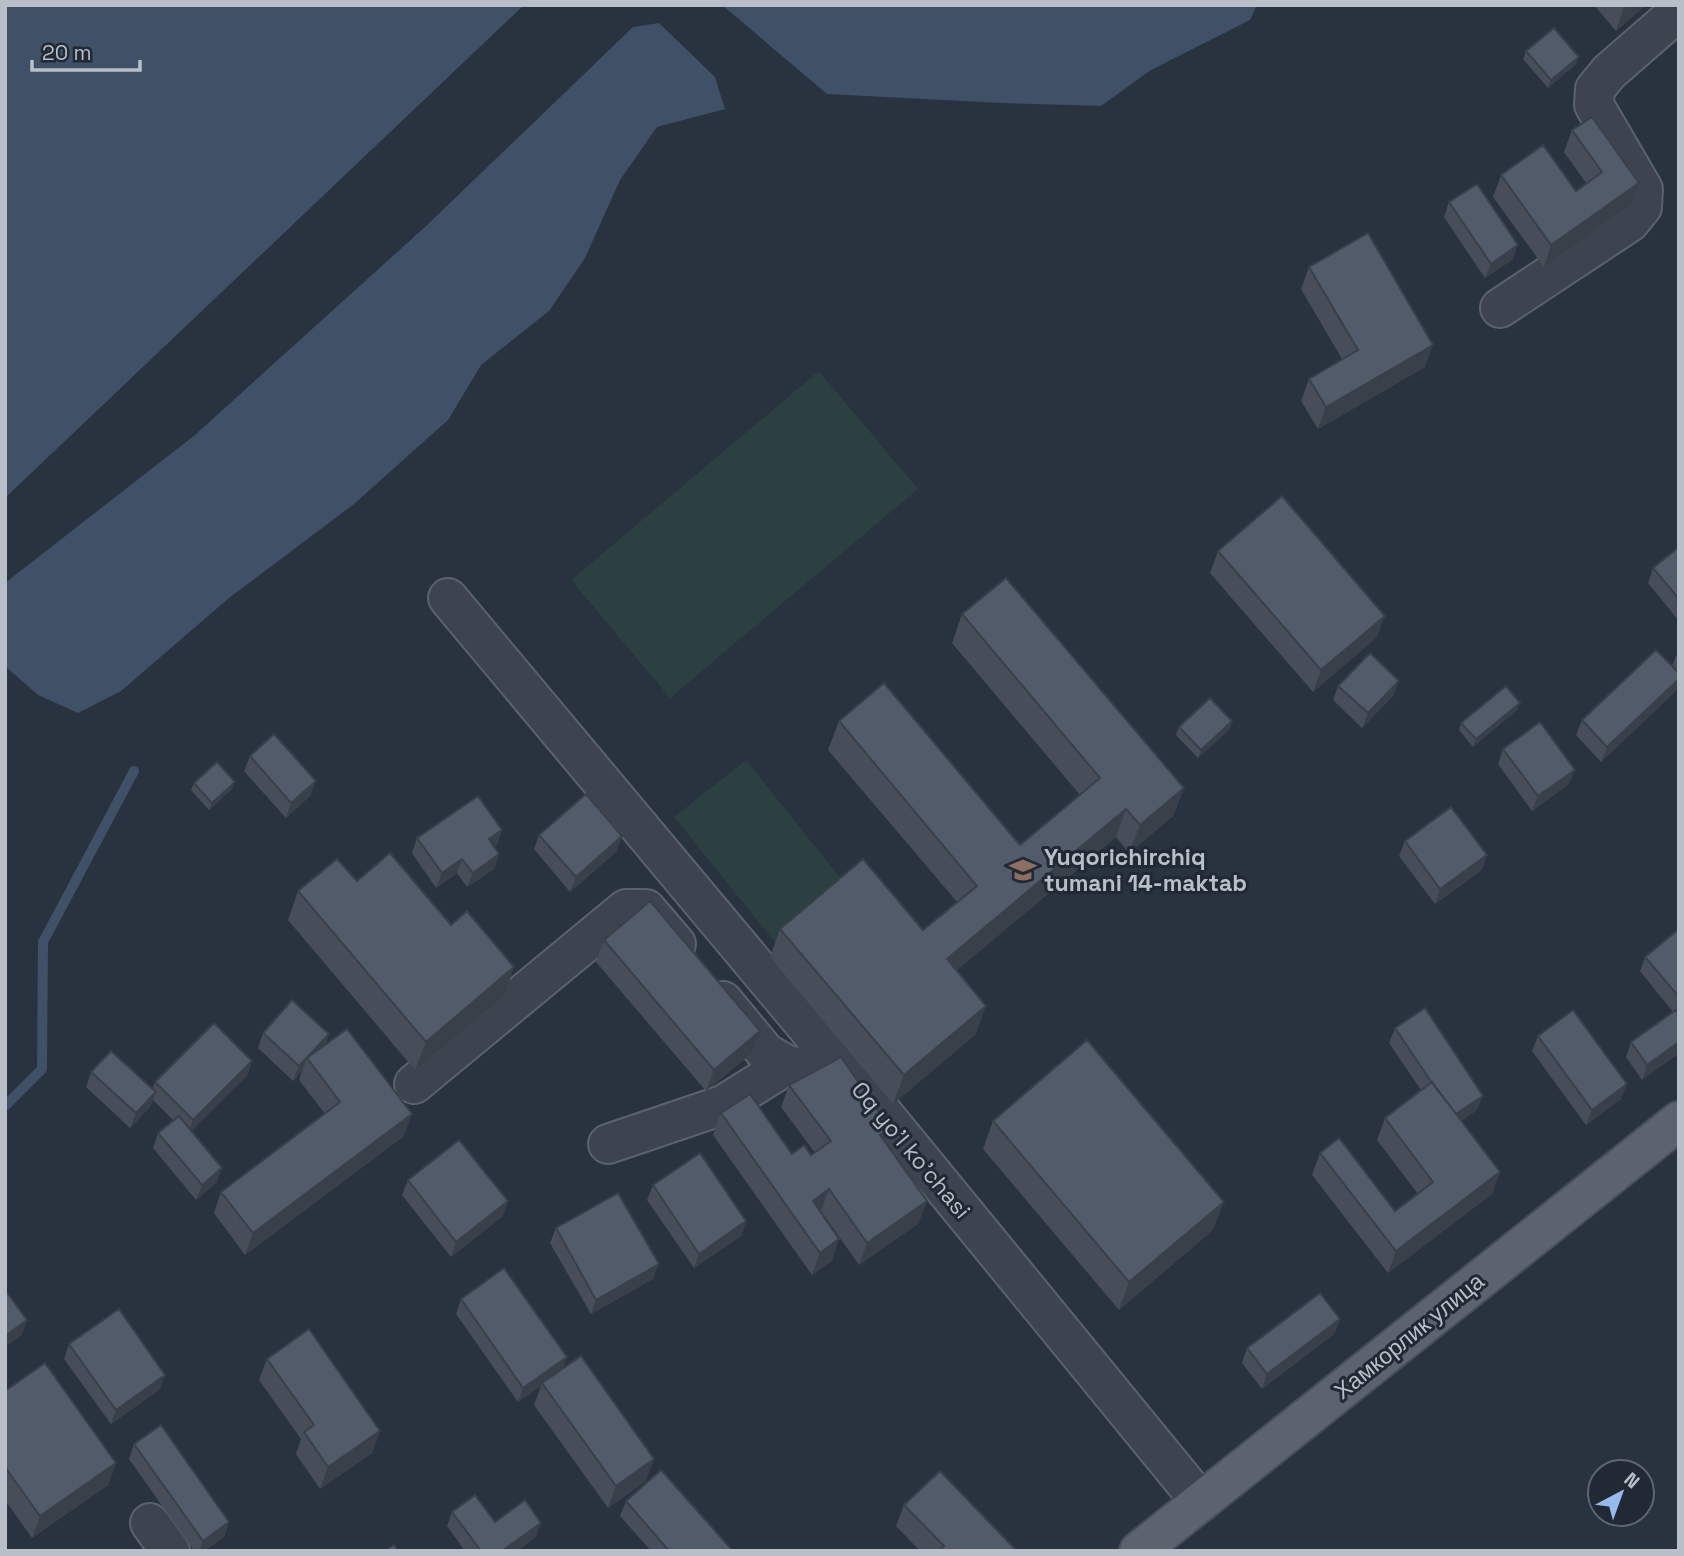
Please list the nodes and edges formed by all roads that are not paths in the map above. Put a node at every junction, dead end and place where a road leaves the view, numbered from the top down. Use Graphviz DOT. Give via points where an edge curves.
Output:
graph roads {
  1 [pos="1679,11"];
  2 [pos="1500,308"];
  3 [pos="449,598"];
  4 [pos="787,1065"];
  5 [pos="847,1075"];
  6 [pos="414,1084"];
  7 [pos="1679,1121"];
  8 [pos="608,1144"];
  9 [pos="1201,1502"];
  10 [pos="1139,1551"];
  1 -- 2 [label="street" via="1595,89 1594,105 1643,189 1642,207 1630,222"];
  3 -- 5 [label="street"];
  4 -- 5 [label="street, Oq yo'l ko'chasi"];
  4 -- 6 [label="street, Oq yo'l ko'chasi" via="766,1053 646,909 626,909"];
  4 -- 8 [label="street" via="723,1105"];
  5 -- 9 [label="street, Oq yo'l ko'chasi"];
  7 -- 9 [label="main road, Хамкорлик улица"];
  9 -- 10 [label="main road, Хамкорлик улица"];
}
